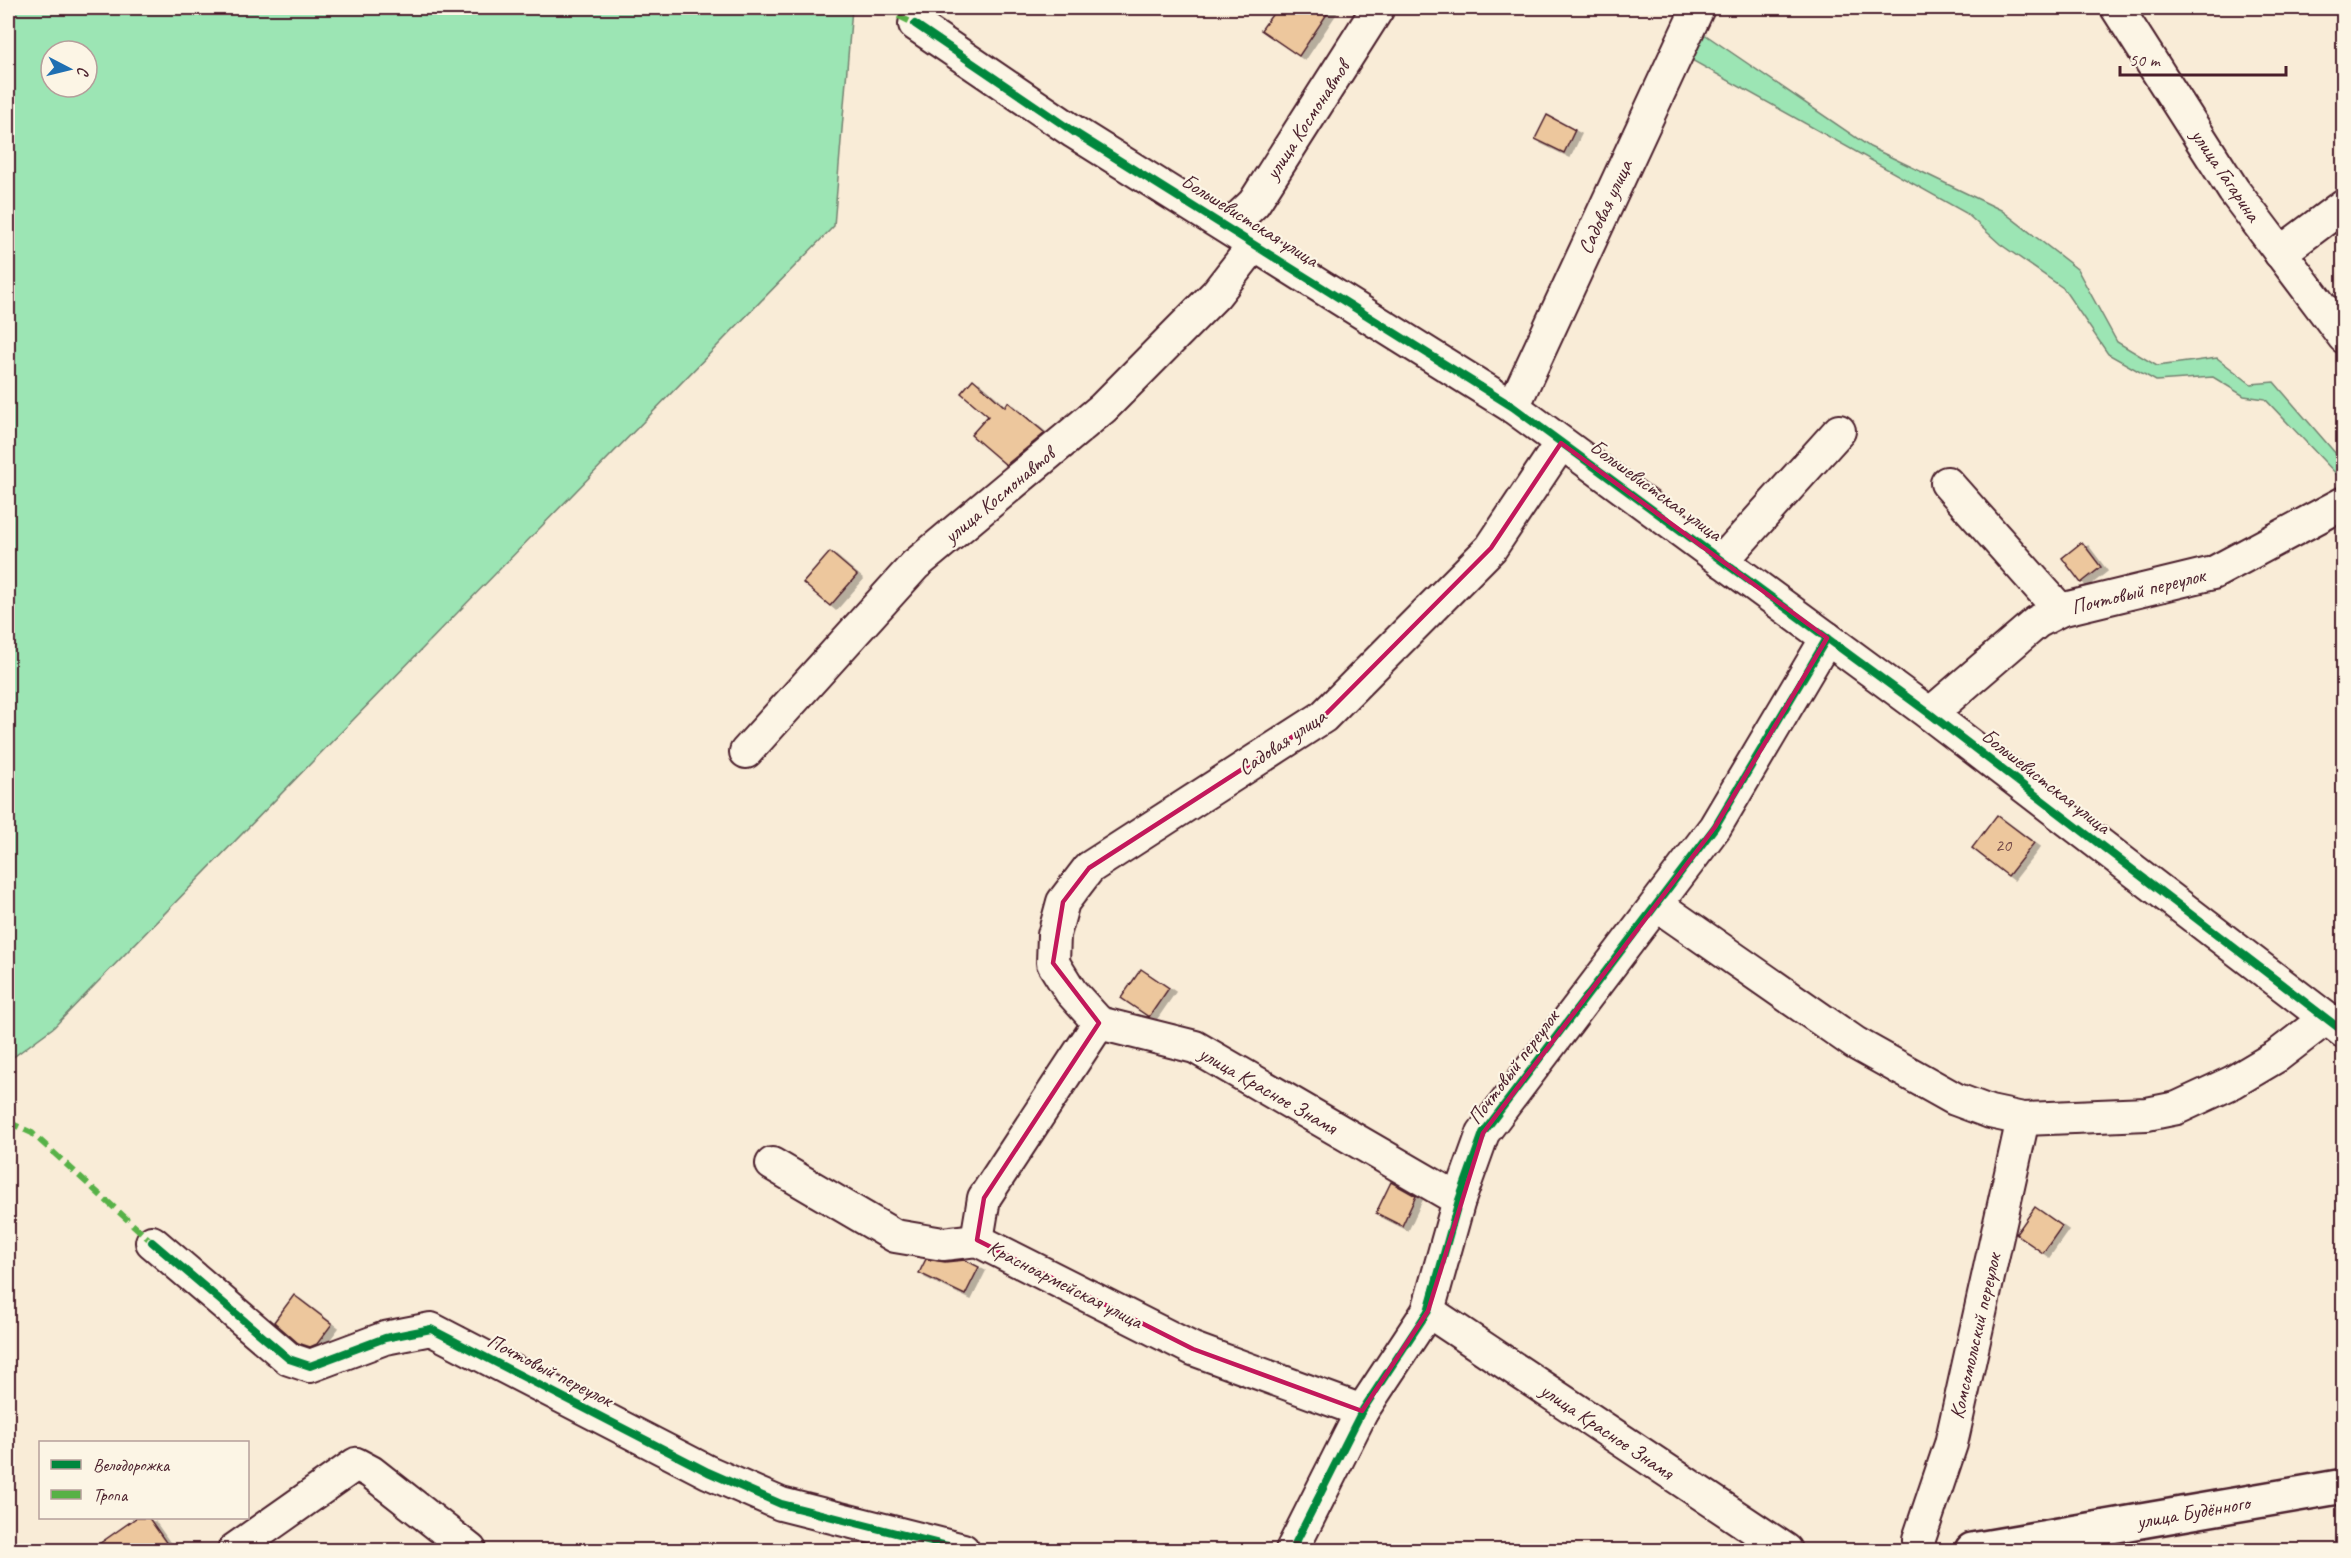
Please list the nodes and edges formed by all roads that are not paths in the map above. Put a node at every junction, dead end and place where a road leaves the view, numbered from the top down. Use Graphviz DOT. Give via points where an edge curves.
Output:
graph roads {
  1 [pos="1378,8"];
  2 [pos="1698,8"];
  3 [pos="2117,8"];
  4 [pos="915,24"];
  5 [pos="2343,205"];
  6 [pos="1229,227"];
  7 [pos="1255,244"];
  8 [pos="2280,253"];
  9 [pos="2343,337"];
  10 [pos="1513,407"];
  11 [pos="1839,431"];
  12 [pos="1561,443"];
  13 [pos="1947,483"];
  14 [pos="2343,503"];
  15 [pos="1722,561"];
  16 [pos="2060,610"];
  17 [pos="1827,638"];
  18 [pos="1930,714"];
  19 [pos="746,752"];
  20 [pos="1657,905"];
  21 [pos="1099,1023"];
  22 [pos="2334,1025"];
  23 [pos="2023,1119"];
  24 [pos="772,1164"];
  25 [pos="1459,1200"];
  26 [pos="977,1240"];
  27 [pos="152,1242"];
  28 [pos="1428,1311"];
  29 [pos="1362,1411"];
  30 [pos="2343,1486"];
  31 [pos="234,1551"];
  32 [pos="470,1551"];
  33 [pos="963,1551"];
  34 [pos="1292,1551"];
  35 [pos="1786,1551"];
  36 [pos="1919,1551"];
  37 [pos="1972,1551"];
  1 -- 6 [label="street, улица Космонавтов" via="1254,202"];
  2 -- 10 [label="street, Садовая улица"];
  3 -- 8 [label="street, улица Гагарина" via="2235,191"];
  4 -- 6 [label="street, Большевистская улица" via="1074,132"];
  5 -- 8 [label="street"];
  6 -- 7 [label="street, Большевистская улица"];
  7 -- 10 [label="street, Большевистская улица"];
  7 -- 19 [label="street, улица Космонавтов" via="1216,294 1103,408 915,565"];
  8 -- 9 [label="street, улица Гагарина"];
  10 -- 12 [label="street, Большевистская улица"];
  11 -- 15 [label="street"];
  12 -- 15 [label="street, Большевистская улица"];
  12 -- 21 [label="street, Садовая улица" via="1491,548 1323,717 1089,868 1063,903 1054,935 1053,963 1071,992"];
  13 -- 16 [label="street, Почтовый переулок"];
  14 -- 16 [label="street, Почтовый переулок" via="2212,573"];
  15 -- 17 [label="street, Большевистская улица"];
  16 -- 18 [label="street, Почтовый переулок" via="2037,622"];
  17 -- 18 [label="street, Большевистская улица"];
  17 -- 20 [label="street, Почтовый переулок" via="1715,827"];
  18 -- 22 [label="street, Большевистская улица"];
  20 -- 23 [label="street" via="1855,1043 1955,1099"];
  20 -- 25 [label="street, Почтовый переулок" via="1484,1132"];
  21 -- 25 [label="street, улица Красное Знамя" via="1195,1047"];
  21 -- 26 [label="street" via="984,1198"];
  22 -- 23 [label="street" via="2233,1082 2177,1108 2147,1114"];
  23 -- 36 [label="street, Комсомольский переулок" via="1951,1444 1919,1539"];
  24 -- 26 [label="street, Красноармейская улица" via="895,1236 943,1244"];
  25 -- 28 [label="street, Почтовый переулок"];
  26 -- 29 [label="street, Красноармейская улица" via="1193,1349"];
  27 -- 33 [label="street, Почтовый переулок" via="289,1359 310,1366 385,1338 431,1329 708,1472 781,1504"];
  28 -- 29 [label="street, Почтовый переулок"];
  28 -- 35 [label="street, улица Красное Знамя"];
  29 -- 34 [label="street, Почтовый переулок"];
  30 -- 37 [label="main road, улица Будённого"];
  31 -- 32 [label="street" via="356,1464"];
}
